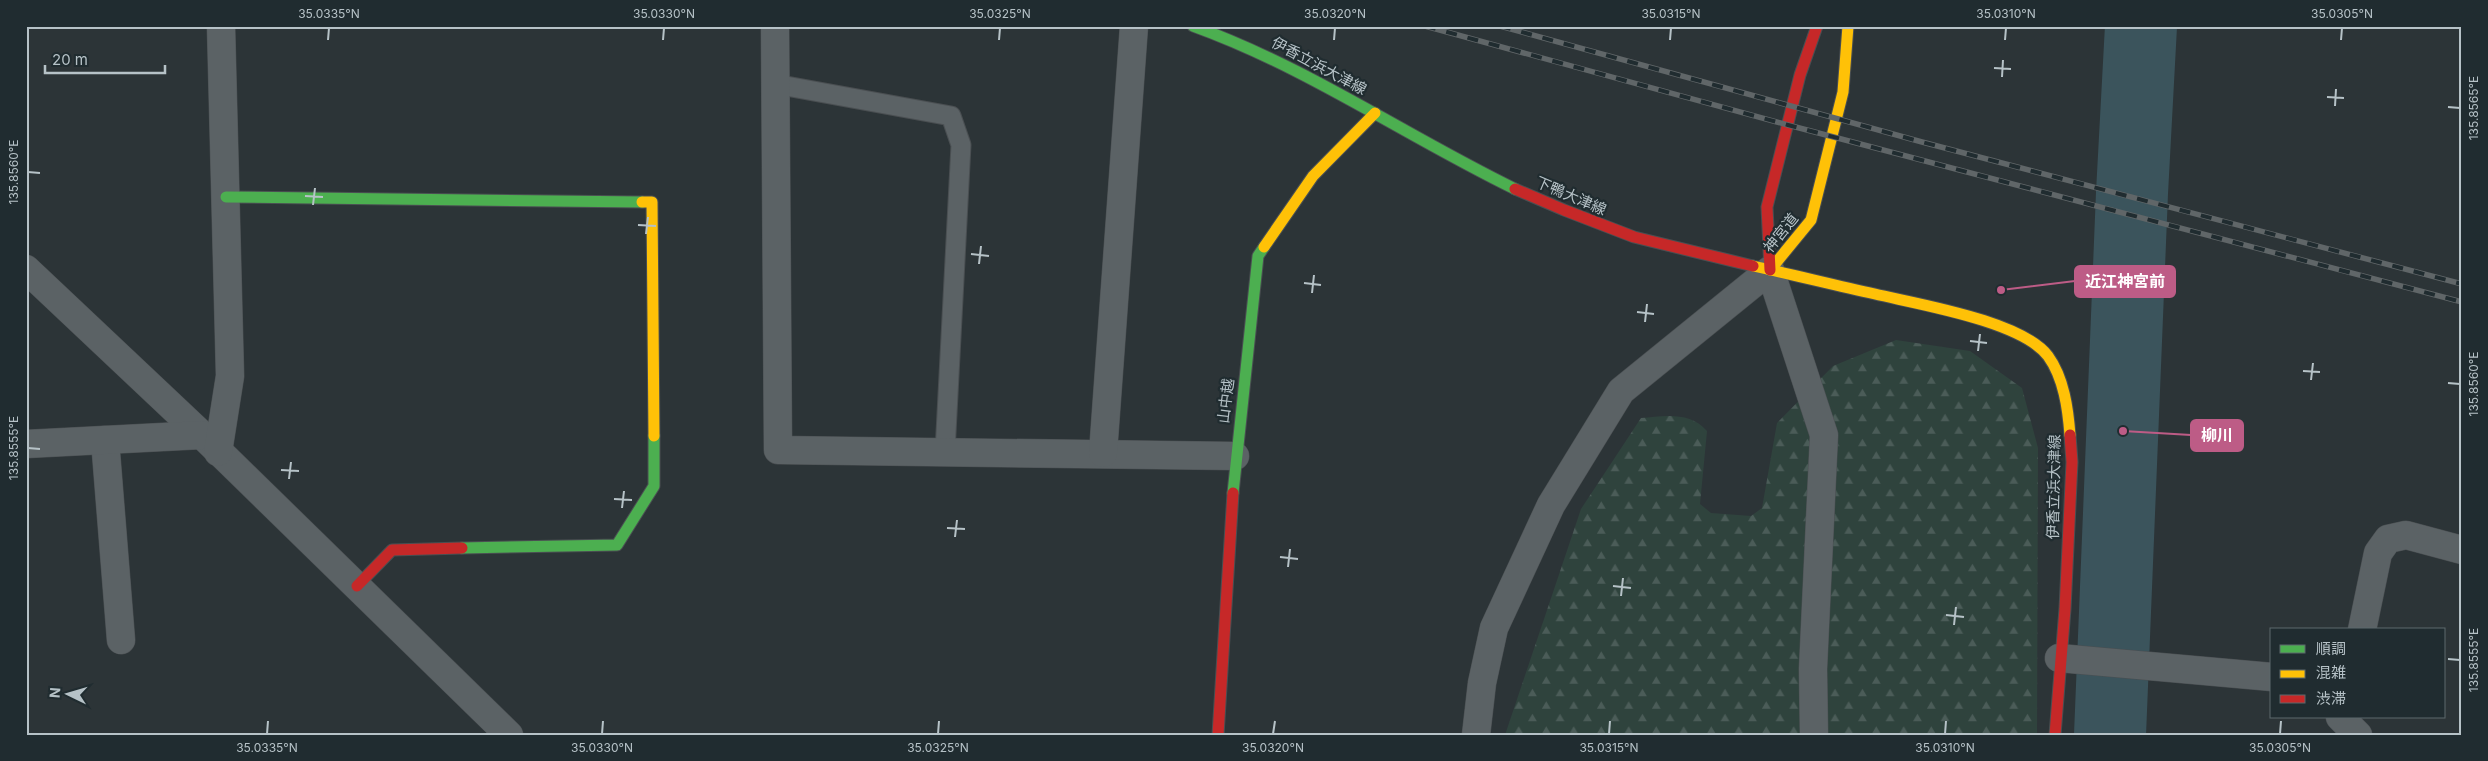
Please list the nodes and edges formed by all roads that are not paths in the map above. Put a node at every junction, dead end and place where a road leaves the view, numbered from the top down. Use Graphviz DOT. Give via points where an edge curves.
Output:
graph roads {
  1 [pos="221,26"];
  2 [pos="775,26"];
  3 [pos="1134,26"];
  4 [pos="1193,26"];
  5 [pos="1817,26"];
  6 [pos="1848,26"];
  7 [pos="775,84"];
  8 [pos="1375,113"];
  9 [pos="226,197"];
  10 [pos="26,269"];
  11 [pos="1770,270"];
  12 [pos="105,440"];
  13 [pos="210,443"];
  14 [pos="26,444"];
  15 [pos="945,452"];
  16 [pos="1103,453"];
  17 [pos="1235,456"];
  18 [pos="2462,550"];
  19 [pos="357,586"];
  20 [pos="2362,628"];
  21 [pos="121,640"];
  22 [pos="2072,660"];
  23 [pos="2270,677"];
  24 [pos="2341,718"];
  25 [pos="509,735"];
  26 [pos="1218,735"];
  27 [pos="1476,735"];
  28 [pos="1814,735"];
  29 [pos="2055,735"];
  30 [pos="2358,735"];
  1 -- 9 [label="street"];
  2 -- 7 [label="street"];
  3 -- 16 [label="street"];
  4 -- 8 [label="main road, 伊香立浜大津線" via="1232,38"];
  5 -- 11 [label="main road, 神宮道" via="1800,75 1767,207"];
  6 -- 11 [label="main road, 神宮道" via="1843,92 1811,220"];
  7 -- 15 [label="lane" via="951,116 960,145"];
  7 -- 15 [label="street" via="778,450"];
  8 -- 11 [label="main road, 下鴨大津線" via="1473,168 1615,231"];
  8 -- 17 [label="main road, 山中越" via="1313,176 1258,256"];
  9 -- 13 [label="street" via="230,376"];
  9 -- 19 [label="main road" via="652,202 654,486 617,545 392,550"];
  10 -- 13 [label="street"];
  11 -- 22 [label="main road, 伊香立浜大津線" via="1965,314 2023,336 2047,355 2061,382 2069,418 2072,462 2065,609"];
  11 -- 27 [label="street" via="1621,391 1550,505 1494,628 1482,684"];
  11 -- 28 [label="street" via="1824,435 1813,669"];
  12 -- 13 [label="street"];
  12 -- 14 [label="street"];
  12 -- 21 [label="street"];
  13 -- 19 [label="street"];
  15 -- 16 [label="street"];
  16 -- 17 [label="street"];
  17 -- 26 [label="main road, 山中越"];
  18 -- 20 [label="street" via="2406,535 2388,539 2378,553"];
  19 -- 25 [label="street"];
  22 -- 23 [label="street"];
  22 -- 29 [label="main road, 伊香立浜大津線"];
  24 -- 30 [label="street"];
}
